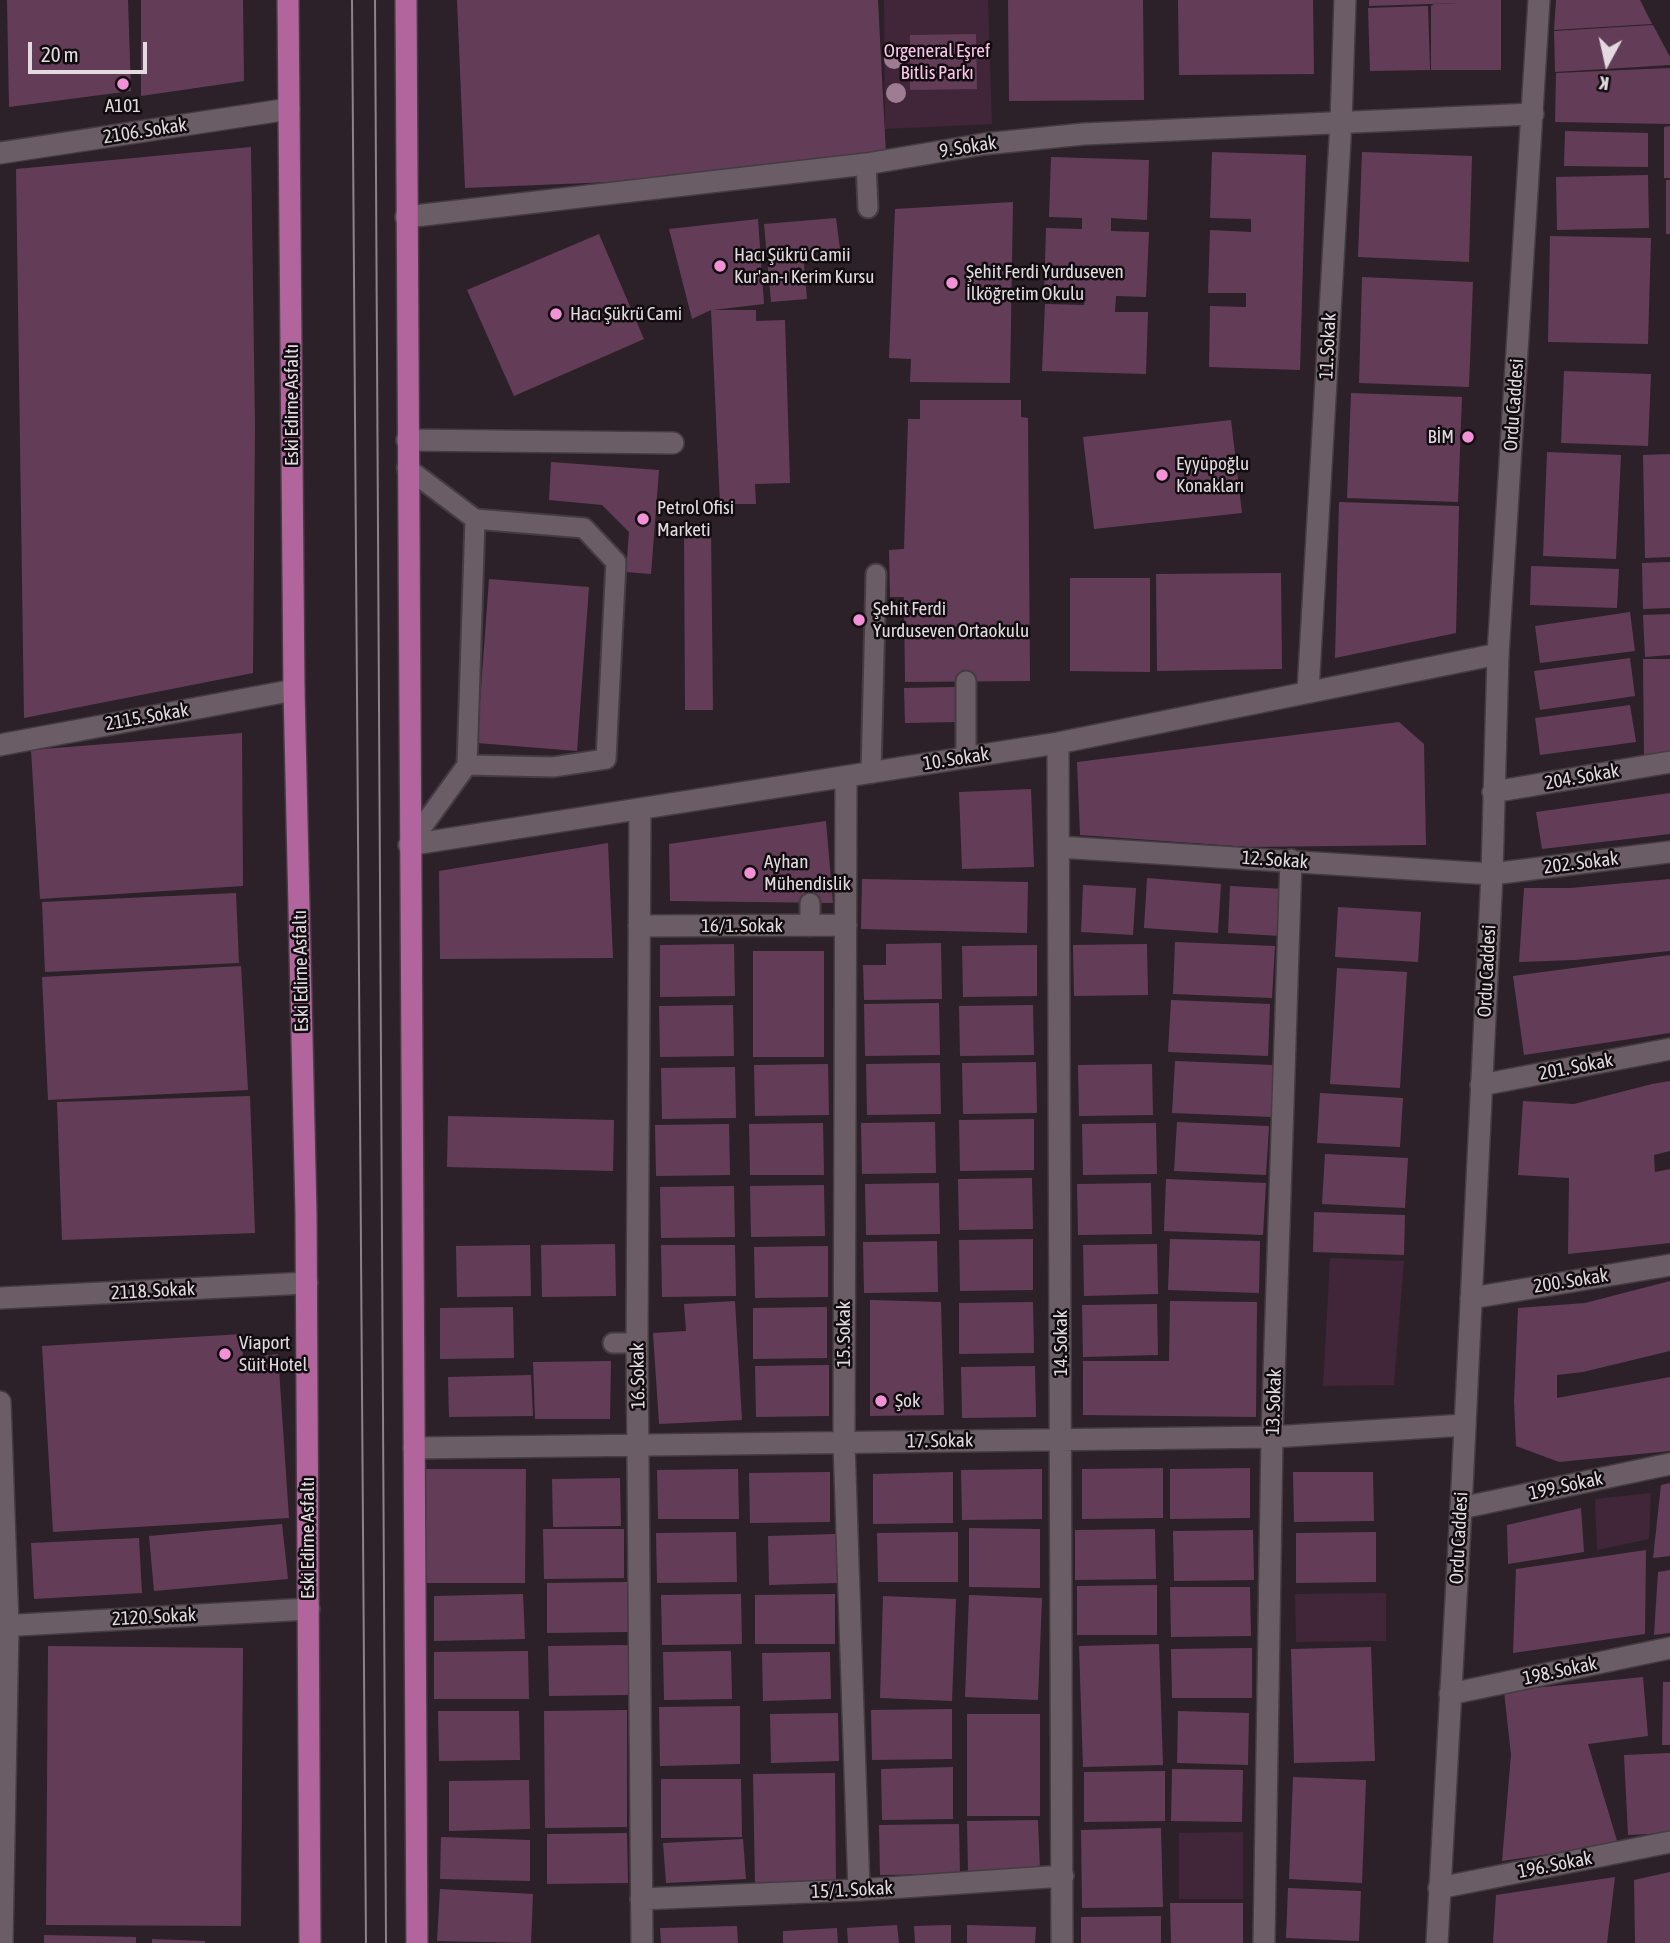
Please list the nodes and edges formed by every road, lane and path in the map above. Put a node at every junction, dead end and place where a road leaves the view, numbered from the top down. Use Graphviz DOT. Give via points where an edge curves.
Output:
graph roads {
  1 [pos="288,0"];
  2 [pos="406,0"];
  3 [pos="1345,0"];
  4 [pos="1539,0"];
  5 [pos="289,108"];
  6 [pos="1533,114"];
  7 [pos="1340,122"];
  8 [pos="0,153"];
  9 [pos="866,164"];
  10 [pos="868,208"];
  11 [pos="406,217"];
  12 [pos="407,440"];
  13 [pos="673,443"];
  14 [pos="407,468"];
  15 [pos="475,519"];
  16 [pos="876,574"];
  17 [pos="1498,654"];
  18 [pos="966,681"];
  19 [pos="294,690"];
  20 [pos="1308,691"];
  21 [pos="1058,743"];
  22 [pos="0,744"];
  23 [pos="966,758"];
  24 [pos="1670,762"];
  25 [pos="467,765"];
  26 [pos="871,773"];
  27 [pos="846,777"];
  28 [pos="1493,792"];
  29 [pos="640,809"];
  30 [pos="409,845"];
  31 [pos="1059,846"];
  32 [pos="1670,852"];
  33 [pos="1291,860"];
  34 [pos="1492,874"];
  35 [pos="810,903"];
  36 [pos="846,925"];
  37 [pos="639,926"];
  38 [pos="810,926"];
  39 [pos="1670,1049"];
  40 [pos="1481,1085"];
  41 [pos="1670,1265"];
  42 [pos="307,1283"];
  43 [pos="0,1298"];
  44 [pos="1471,1298"];
  45 [pos="613,1343"];
  46 [pos="637,1343"];
  47 [pos="0,1402"];
  48 [pos="1465,1425"];
  49 [pos="1272,1437"];
  50 [pos="1061,1438"];
  51 [pos="844,1443"];
  52 [pos="639,1446"];
  53 [pos="414,1448"];
  54 [pos="1670,1464"];
  55 [pos="1461,1508"];
  56 [pos="309,1609"];
  57 [pos="4,1625"];
  58 [pos="1670,1648"];
  59 [pos="1450,1694"];
  60 [pos="1670,1842"];
  61 [pos="1063,1876"];
  62 [pos="1440,1888"];
  63 [pos="859,1890"];
  64 [pos="641,1899"];
  65 [pos="2,1943"];
  66 [pos="310,1943"];
  67 [pos="417,1943"];
  68 [pos="642,1943"];
  69 [pos="1062,1943"];
  70 [pos="1264,1943"];
  71 [pos="1437,1943"];
  1 -- 5 [label="main road, Eski Edirne Asfaltı"];
  2 -- 11 [label="main road"];
  3 -- 7 [label="street, 11. Sokak"];
  4 -- 6 [label="street, Ordu Caddesi"];
  5 -- 8 [label="street, 2106. Sokak"];
  5 -- 19 [label="main road, Eski Edirne Asfaltı"];
  6 -- 7 [label="street, 9. Sokak"];
  6 -- 17 [label="street, Ordu Caddesi"];
  7 -- 9 [label="street, 9. Sokak" via="1084,134 984,144"];
  7 -- 20 [label="street, 11. Sokak"];
  9 -- 10 [label="lane"];
  9 -- 11 [label="street, 9. Sokak"];
  11 -- 12 [label="main road"];
  12 -- 13 [label="street"];
  12 -- 14 [label="main road"];
  14 -- 15 [label="lane"];
  14 -- 30 [label="main road"];
  15 -- 25 [label="lane"];
  15 -- 25 [label="lane" via="584,528 616,562 606,759 553,767"];
  16 -- 26 [label="lane"];
  17 -- 20 [label="street, 10. Sokak"];
  17 -- 28 [label="street, Ordu Caddesi"];
  18 -- 23 [label="lane"];
  19 -- 22 [label="street, 2115. Sokak"];
  19 -- 42 [label="main road, Eski Edirne Asfaltı"];
  20 -- 21 [label="street, 10. Sokak"];
  21 -- 23 [label="street, 10. Sokak"];
  21 -- 31 [label="street, 14. Sokak"];
  23 -- 26 [label="street, 10. Sokak"];
  24 -- 28 [label="street, 204. Sokak"];
  25 -- 30 [label="lane"];
  26 -- 27 [label="street, 10. Sokak"];
  27 -- 29 [label="street, 10. Sokak"];
  27 -- 36 [label="street, 15. Sokak"];
  28 -- 34 [label="street, Ordu Caddesi"];
  29 -- 30 [label="street, 10. Sokak"];
  29 -- 37 [label="street, 16. Sokak"];
  30 -- 53 [label="main road"];
  31 -- 33 [label="street, 12. Sokak"];
  31 -- 50 [label="street, 14. Sokak"];
  32 -- 34 [label="street, 202. Sokak"];
  33 -- 34 [label="street, 12. Sokak"];
  33 -- 49 [label="street, 13. Sokak"];
  34 -- 40 [label="street, Ordu Caddesi"];
  35 -- 38 [label="lane"];
  36 -- 38 [label="street, 16/1. Sokak"];
  36 -- 51 [label="street, 15. Sokak"];
  37 -- 38 [label="street, 16/1. Sokak"];
  37 -- 46 [label="street, 16. Sokak"];
  39 -- 40 [label="street, 201. Sokak"];
  40 -- 44 [label="street, Ordu Caddesi"];
  41 -- 44 [label="street, 200. Sokak"];
  42 -- 43 [label="street, 2118. Sokak"];
  42 -- 56 [label="main road, Eski Edirne Asfaltı"];
  44 -- 48 [label="street, Ordu Caddesi"];
  45 -- 46 [label="lane"];
  46 -- 52 [label="street, 16. Sokak"];
  47 -- 57 [label="street"];
  48 -- 49 [label="street, 17. Sokak"];
  48 -- 55 [label="street, Ordu Caddesi"];
  49 -- 50 [label="street, 17. Sokak"];
  49 -- 70 [label="street, 13. Sokak"];
  50 -- 51 [label="street, 17. Sokak"];
  50 -- 61 [label="street, 14. Sokak"];
  51 -- 52 [label="street, 17. Sokak"];
  51 -- 63 [label="street, 15. Sokak"];
  52 -- 53 [label="street, 17. Sokak"];
  52 -- 64 [label="street, 16. Sokak"];
  53 -- 67 [label="main road"];
  54 -- 55 [label="street, 199. Sokak"];
  55 -- 59 [label="street, Ordu Caddesi"];
  56 -- 57 [label="street, 2120. Sokak"];
  56 -- 66 [label="main road, Eski Edirne Asfaltı"];
  57 -- 65 [label="street"];
  58 -- 59 [label="street, 198. Sokak"];
  59 -- 62 [label="street, Ordu Caddesi"];
  60 -- 62 [label="street, 196. Sokak"];
  61 -- 63 [label="street, 15/1. Sokak"];
  61 -- 69 [label="street, 14. Sokak"];
  62 -- 71 [label="street, Ordu Caddesi"];
  63 -- 64 [label="street, 15/1. Sokak"];
  64 -- 68 [label="street, 16. Sokak"];
}
